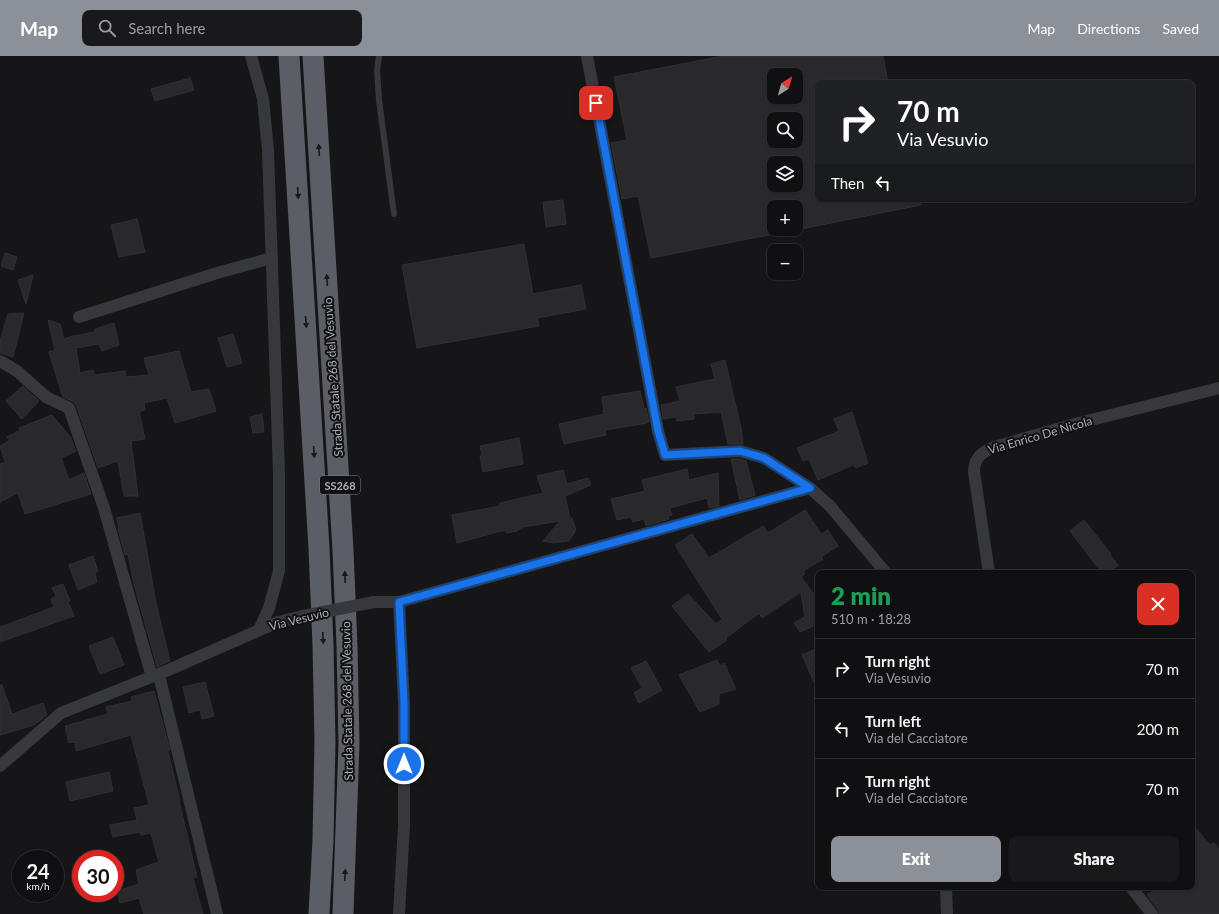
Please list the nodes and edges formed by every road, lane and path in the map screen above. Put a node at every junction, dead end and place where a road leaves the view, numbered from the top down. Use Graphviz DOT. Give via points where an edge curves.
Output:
graph roads {
  1 [pos="251,56"];
  2 [pos="282,56"];
  3 [pos="289,56"];
  4 [pos="313,56"];
  5 [pos="379,56"];
  6 [pos="587,56"];
  7 [pos="291,92"];
  8 [pos="394,214"];
  9 [pos="272,258"];
  10 [pos="79,317"];
  11 [pos="0,360"];
  12 [pos="1219,388"];
  13 [pos="810,488"];
  14 [pos="883,570"];
  15 [pos="989,570"];
  16 [pos="399,602"];
  17 [pos="259,630"];
  18 [pos="155,676"];
  19 [pos="0,766"];
  20 [pos="946,890"];
  21 [pos="1133,890"];
  22 [pos="217,914"];
  23 [pos="319,914"];
  24 [pos="343,914"];
  25 [pos="399,914"];
  26 [pos="947,914"];
  27 [pos="1152,914"];
  1 -- 9 [label="street" via="263,99 268,143"];
  2 -- 7 [label="lane"];
  3 -- 7 [label="highway, Strada Statale 268 del Vesuvio / SS268"];
  24 -- 4 [label="highway, Strada Statale 268 del Vesuvio / SS268, one-way" via="349,752 347,646 342,519"];
  5 -- 8 [label="lane" via="379,100"];
  6 -- 13 [label="street" via="658,431 665,455 740,451 764,458"];
  7 -- 23 [label="highway, Strada Statale 268 del Vesuvio / SS268, one-way" via="324,645 323,840"];
  9 -- 10 [label="street"];
  9 -- 17 [label="street" via="279,473 279,571 269,608"];
  11 -- 18 [label="street" via="17,371 46,397 69,408 104,508"];
  12 -- 15 [label="street, Via Enrico De Nicola" via="1075,424 983,452 974,463 974,472"];
  13 -- 14 [label="street" via="830,506"];
  13 -- 16 [label="street, Via Vesuvio"];
  16 -- 17 [label="street, Via Vesuvio, bridge" via="374,602 303,616"];
  16 -- 25 [label="street" via="404,703 404,825"];
  17 -- 18 [label="street, Via Vesuvio"];
  18 -- 19 [label="street, Via Vesuvio" via="61,713"];
  18 -- 22 [label="street"];
  20 -- 26 [label="street"];
  21 -- 27 [label="street"];
}
